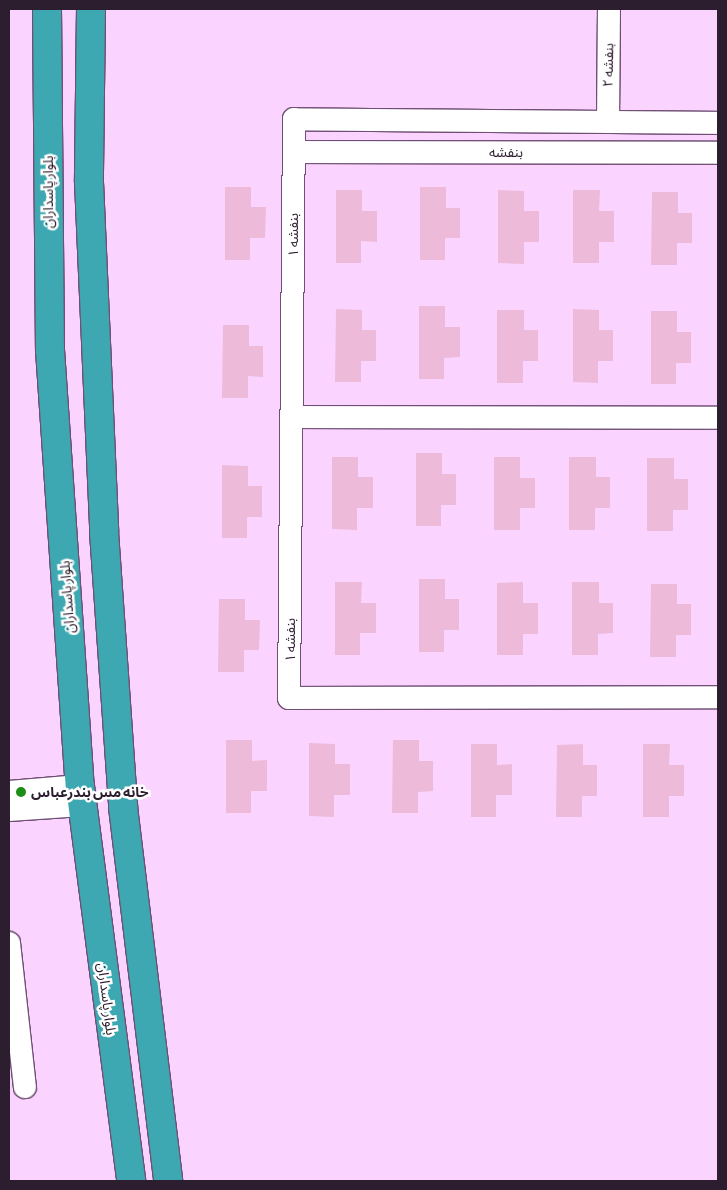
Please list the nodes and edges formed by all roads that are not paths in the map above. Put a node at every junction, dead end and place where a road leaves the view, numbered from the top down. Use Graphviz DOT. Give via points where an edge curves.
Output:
graph roads {
  1 [pos="47,9"];
  2 [pos="91,9"];
  3 [pos="609,9"];
  4 [pos="90,55"];
  5 [pos="47,56"];
  6 [pos="608,122"];
  7 [pos="718,123"];
  8 [pos="294,152"];
  9 [pos="718,152"];
  10 [pos="90,214"];
  11 [pos="48,218"];
  12 [pos="292,416"];
  13 [pos="718,418"];
  14 [pos="718,697"];
  15 [pos="9,792"];
  16 [pos="81,795"];
  17 [pos="9,810"];
  18 [pos="9,943"];
  19 [pos="26,1087"];
  20 [pos="131,1181"];
  21 [pos="168,1181"];
  1 -- 5 [label="highway, بلوار پاسداران"];
  2 -- 4 [label="highway"];
  3 -- 6 [label="street, بنفشه ۲"];
  4 -- 5 [label="highway" via="80,78 57,80"];
  4 -- 10 [label="highway"];
  5 -- 11 [label="highway, بلوار پاسداران"];
  6 -- 7 [label="street"];
  6 -- 8 [label="street, بنفشه ۱" via="294,119"];
  8 -- 9 [label="street, بنفشه"];
  8 -- 12 [label="street, بنفشه ۱"];
  10 -- 11 [label="highway" via="80,196 55,197"];
  10 -- 21 [label="highway" via="104,532 122,807"];
  11 -- 16 [label="highway, بلوار پاسداران" via="50,350"];
  12 -- 13 [label="street"];
  12 -- 14 [label="street, بنفشه ۱" via="289,698"];
  15 -- 16 [label="street"];
  16 -- 17 [label="street"];
  16 -- 20 [label="highway, بلوار پاسداران"];
  18 -- 19 [label="street"];
}
